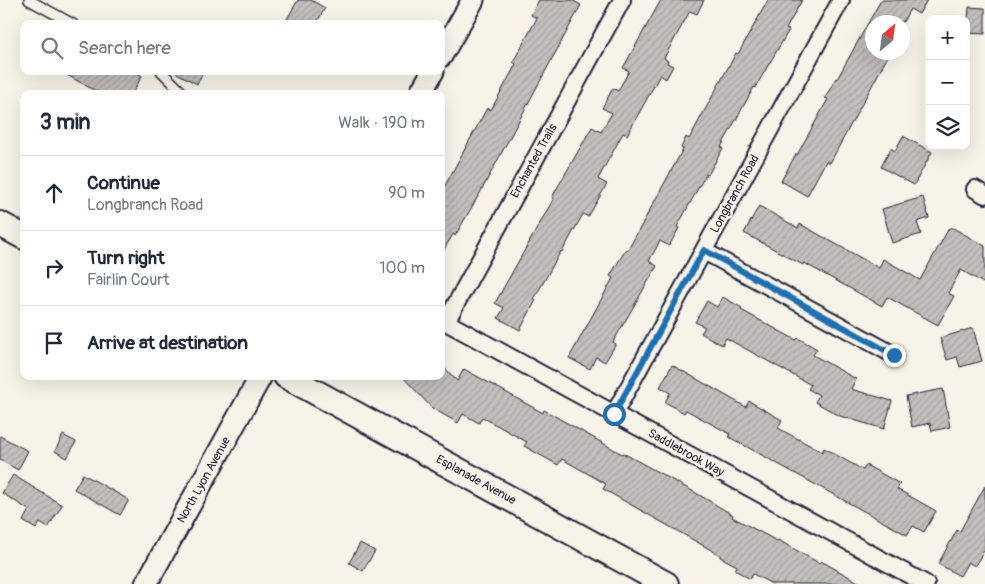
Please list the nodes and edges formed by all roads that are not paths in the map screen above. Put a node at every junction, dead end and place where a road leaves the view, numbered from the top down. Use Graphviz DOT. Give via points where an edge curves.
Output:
graph roads {
  1 [pos="29,0"];
  2 [pos="473,0"];
  3 [pos="622,0"];
  4 [pos="841,0"];
  5 [pos="66,20"];
  6 [pos="445,49"];
  7 [pos="165,75"];
  8 [pos="431,75"];
  9 [pos="181,90"];
  10 [pos="422,90"];
  11 [pos="0,224"];
  12 [pos="20,235"];
  13 [pos="704,250"];
  14 [pos="446,322"];
  15 [pos="894,355"];
  16 [pos="259,380"];
  17 [pos="293,380"];
  18 [pos="614,414"];
  19 [pos="146,584"];
  20 [pos="666,584"];
  21 [pos="926,584"];
  1 -- 5 [label="lane"];
  2 -- 6 [label="street"];
  3 -- 14 [label="street, Enchanted Trails"];
  4 -- 13 [label="street, Longbranch Road"];
  7 -- 9 [label="lane"];
  8 -- 10 [label="street"];
  11 -- 12 [label="main road"];
  13 -- 15 [label="street"];
  13 -- 18 [label="street, Longbranch Road"];
  14 -- 18 [label="street, Saddlebrook Way"];
  16 -- 19 [label="street, North Lyon Avenue"];
  17 -- 20 [label="main road, Esplanade Avenue"];
  18 -- 21 [label="street, Saddlebrook Way"];
}
